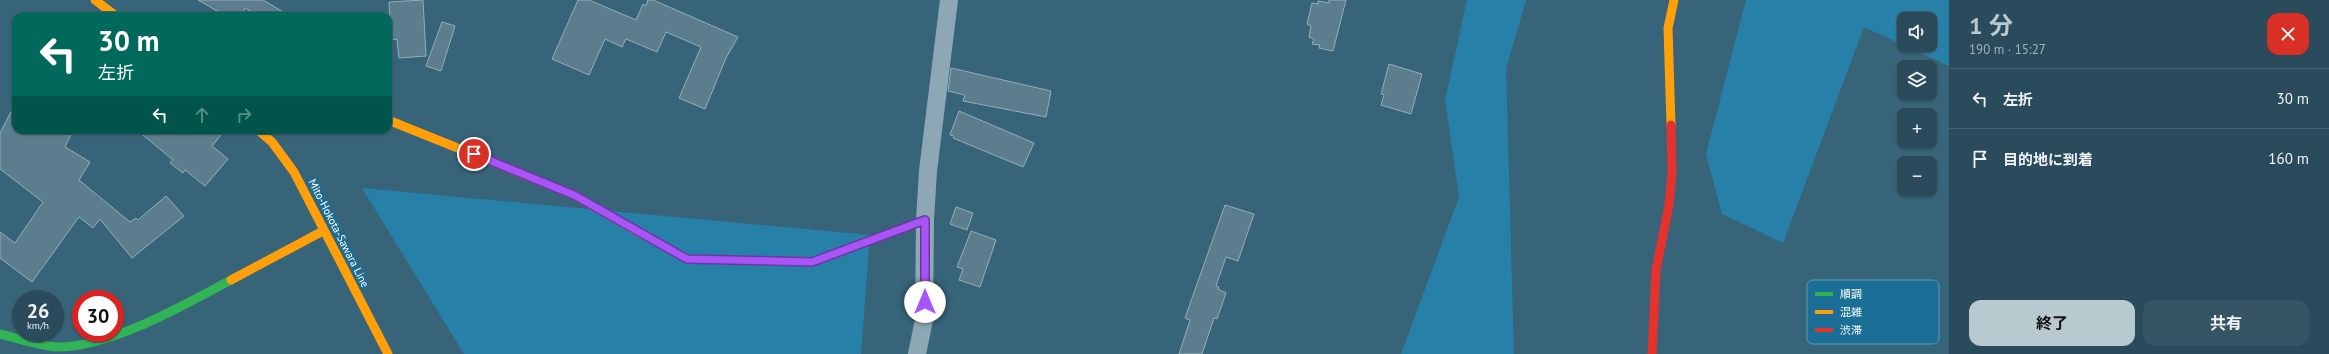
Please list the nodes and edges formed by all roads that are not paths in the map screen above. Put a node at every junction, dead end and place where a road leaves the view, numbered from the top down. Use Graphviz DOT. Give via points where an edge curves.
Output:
graph roads {
  1 [pos="95,0"];
  2 [pos="949,0"];
  3 [pos="1674,0"];
  4 [pos="111,12"];
  5 [pos="392,122"];
  6 [pos="263,134"];
  7 [pos="925,220"];
  8 [pos="323,231"];
  9 [pos="0,334"];
  10 [pos="388,354"];
  11 [pos="917,354"];
  12 [pos="1652,354"];
  1 -- 4 [label="street"];
  2 -- 7 [label="street" via="934,107"];
  3 -- 12 [label="street" via="1668,28 1672,173 1669,205 1656,270"];
  5 -- 7 [label="street" via="574,195 687,259 812,262"];
  6 -- 8 [label="street, Mito-Hokota-Sawara Line" via="272,142 294,172"];
  7 -- 11 [label="street" via="924,320"];
  8 -- 9 [label="street" via="154,320 97,340 59,347"];
  8 -- 10 [label="street, Mito-Hokota-Sawara Line"];
}
